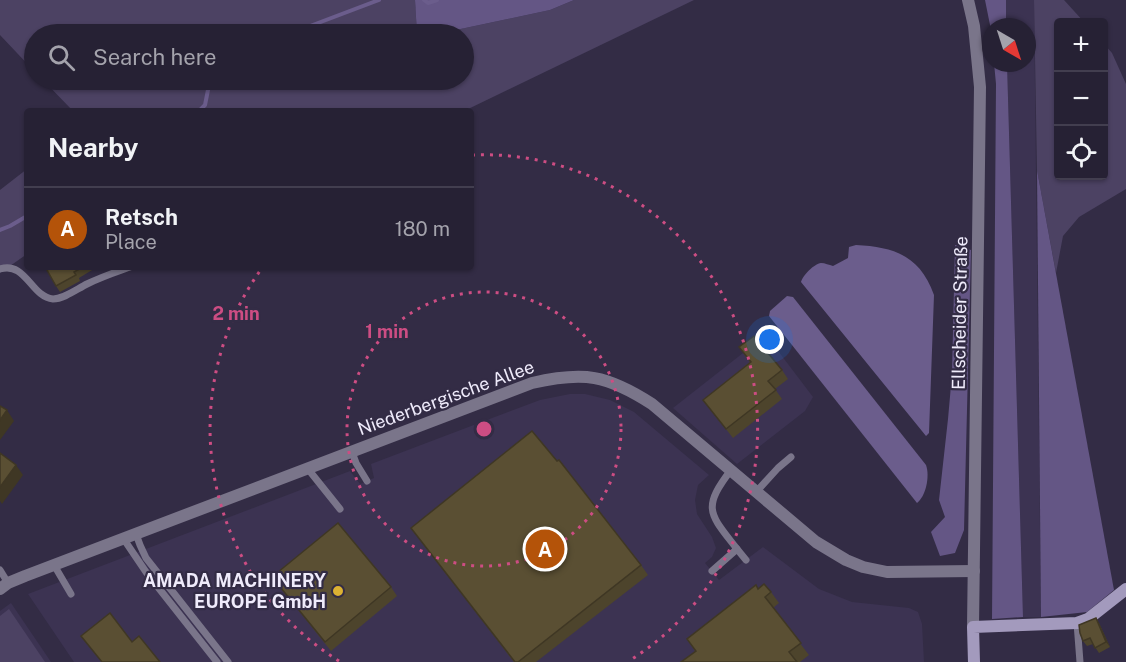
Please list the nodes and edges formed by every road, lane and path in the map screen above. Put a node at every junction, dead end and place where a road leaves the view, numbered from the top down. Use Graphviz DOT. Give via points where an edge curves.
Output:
graph roads {
  1 [pos="968,0"];
  2 [pos="0,269"];
  3 [pos="123,270"];
  4 [pos="352,452"];
  5 [pos="791,457"];
  6 [pos="308,469"];
  7 [pos="731,470"];
  8 [pos="367,481"];
  9 [pos="756,492"];
  10 [pos="340,509"];
  11 [pos="136,534"];
  12 [pos="123,538"];
  13 [pos="737,549"];
  14 [pos="746,560"];
  15 [pos="54,565"];
  16 [pos="0,570"];
  17 [pos="712,571"];
  18 [pos="974,571"];
  19 [pos="4,586"];
  20 [pos="1126,589"];
  21 [pos="71,594"];
  22 [pos="1072,623"];
  23 [pos="973,627"];
  24 [pos="217,662"];
  25 [pos="228,662"];
  26 [pos="974,662"];
  27 [pos="1080,662"];
  1 -- 18 [label="street, Ellscheider Straße" via="980,87"];
  2 -- 3 [label="lane" via="16,269 43,295 54,299"];
  4 -- 6 [label="street, Niederbergische Allee"];
  4 -- 7 [label="street, Niederbergische Allee" via="532,383 586,376 612,382 652,404"];
  4 -- 8 [label="lane"];
  5 -- 9 [label="lane"];
  6 -- 10 [label="lane"];
  6 -- 11 [label="street, Niederbergische Allee"];
  7 -- 9 [label="street, Niederbergische Allee"];
  7 -- 13 [label="lane" via="714,495 712,507 714,517"];
  9 -- 18 [label="street, Niederbergische Allee" via="816,542 855,564 887,572"];
  11 -- 12 [label="street, Niederbergische Allee"];
  11 -- 25 [label="lane" via="146,558"];
  12 -- 15 [label="street, Niederbergische Allee"];
  12 -- 24 [label="lane"];
  13 -- 14 [label="lane"];
  13 -- 17 [label="lane"];
  15 -- 19 [label="street, Niederbergische Allee"];
  15 -- 21 [label="lane"];
  16 -- 19 [label="lane"];
  18 -- 23 [label="street, Ellscheider Straße"];
  20 -- 22 [label="main road" via="1088,619"];
  22 -- 23 [label="main road"];
  22 -- 27 [label="lane"];
  23 -- 26 [label="main road"];
}
